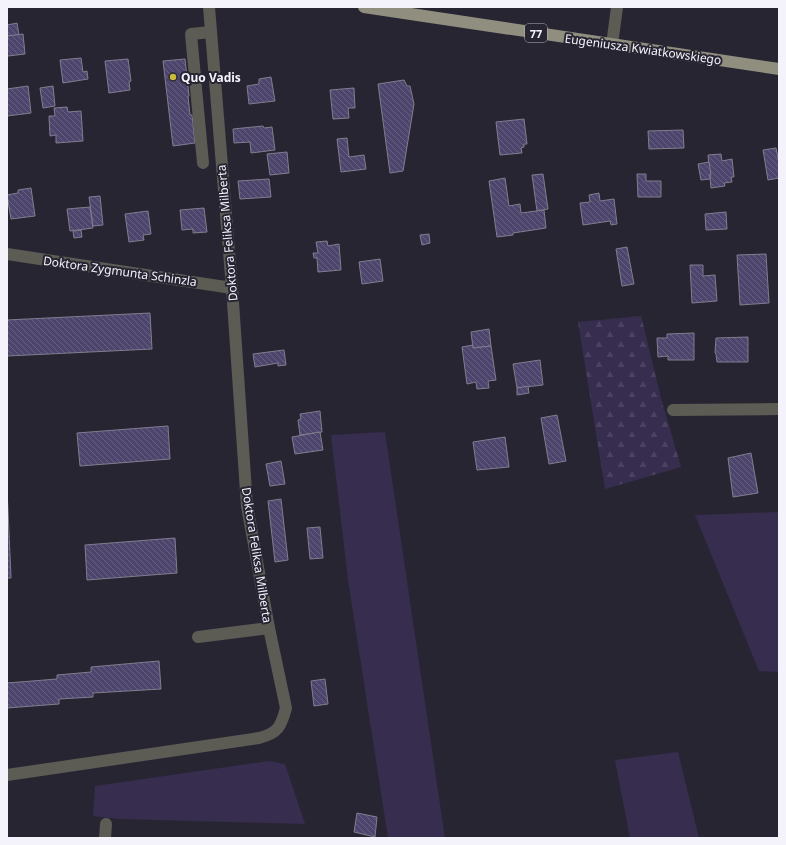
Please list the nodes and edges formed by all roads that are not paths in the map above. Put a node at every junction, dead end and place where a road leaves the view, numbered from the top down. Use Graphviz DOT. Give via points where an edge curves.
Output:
graph roads {
  1 [pos="209,7"];
  2 [pos="364,7"];
  3 [pos="617,7"];
  4 [pos="211,32"];
  5 [pos="612,45"];
  6 [pos="779,69"];
  7 [pos="204,163"];
  8 [pos="7,254"];
  9 [pos="232,288"];
  10 [pos="779,409"];
  11 [pos="673,410"];
  12 [pos="269,628"];
  13 [pos="198,638"];
  14 [pos="7,775"];
  15 [pos="106,824"];
  16 [pos="105,838"];
  1 -- 4 [label="street, Doktora Feliksa Milberta"];
  2 -- 5 [label="main road, Eugeniusza Kwiatkowskiego / 77"];
  3 -- 5 [label="street"];
  4 -- 7 [label="street" via="191,34"];
  4 -- 9 [label="street, Doktora Feliksa Milberta"];
  5 -- 6 [label="main road, Eugeniusza Kwiatkowskiego / 77"];
  8 -- 9 [label="street, Doktora Zygmunta Schinzla"];
  9 -- 12 [label="street, Doktora Feliksa Milberta" via="247,506"];
  10 -- 11 [label="street"];
  12 -- 13 [label="street"];
  12 -- 14 [label="street, Doktora Feliksa Milberta" via="286,708 283,721 270,735"];
  15 -- 16 [label="street"];
}
